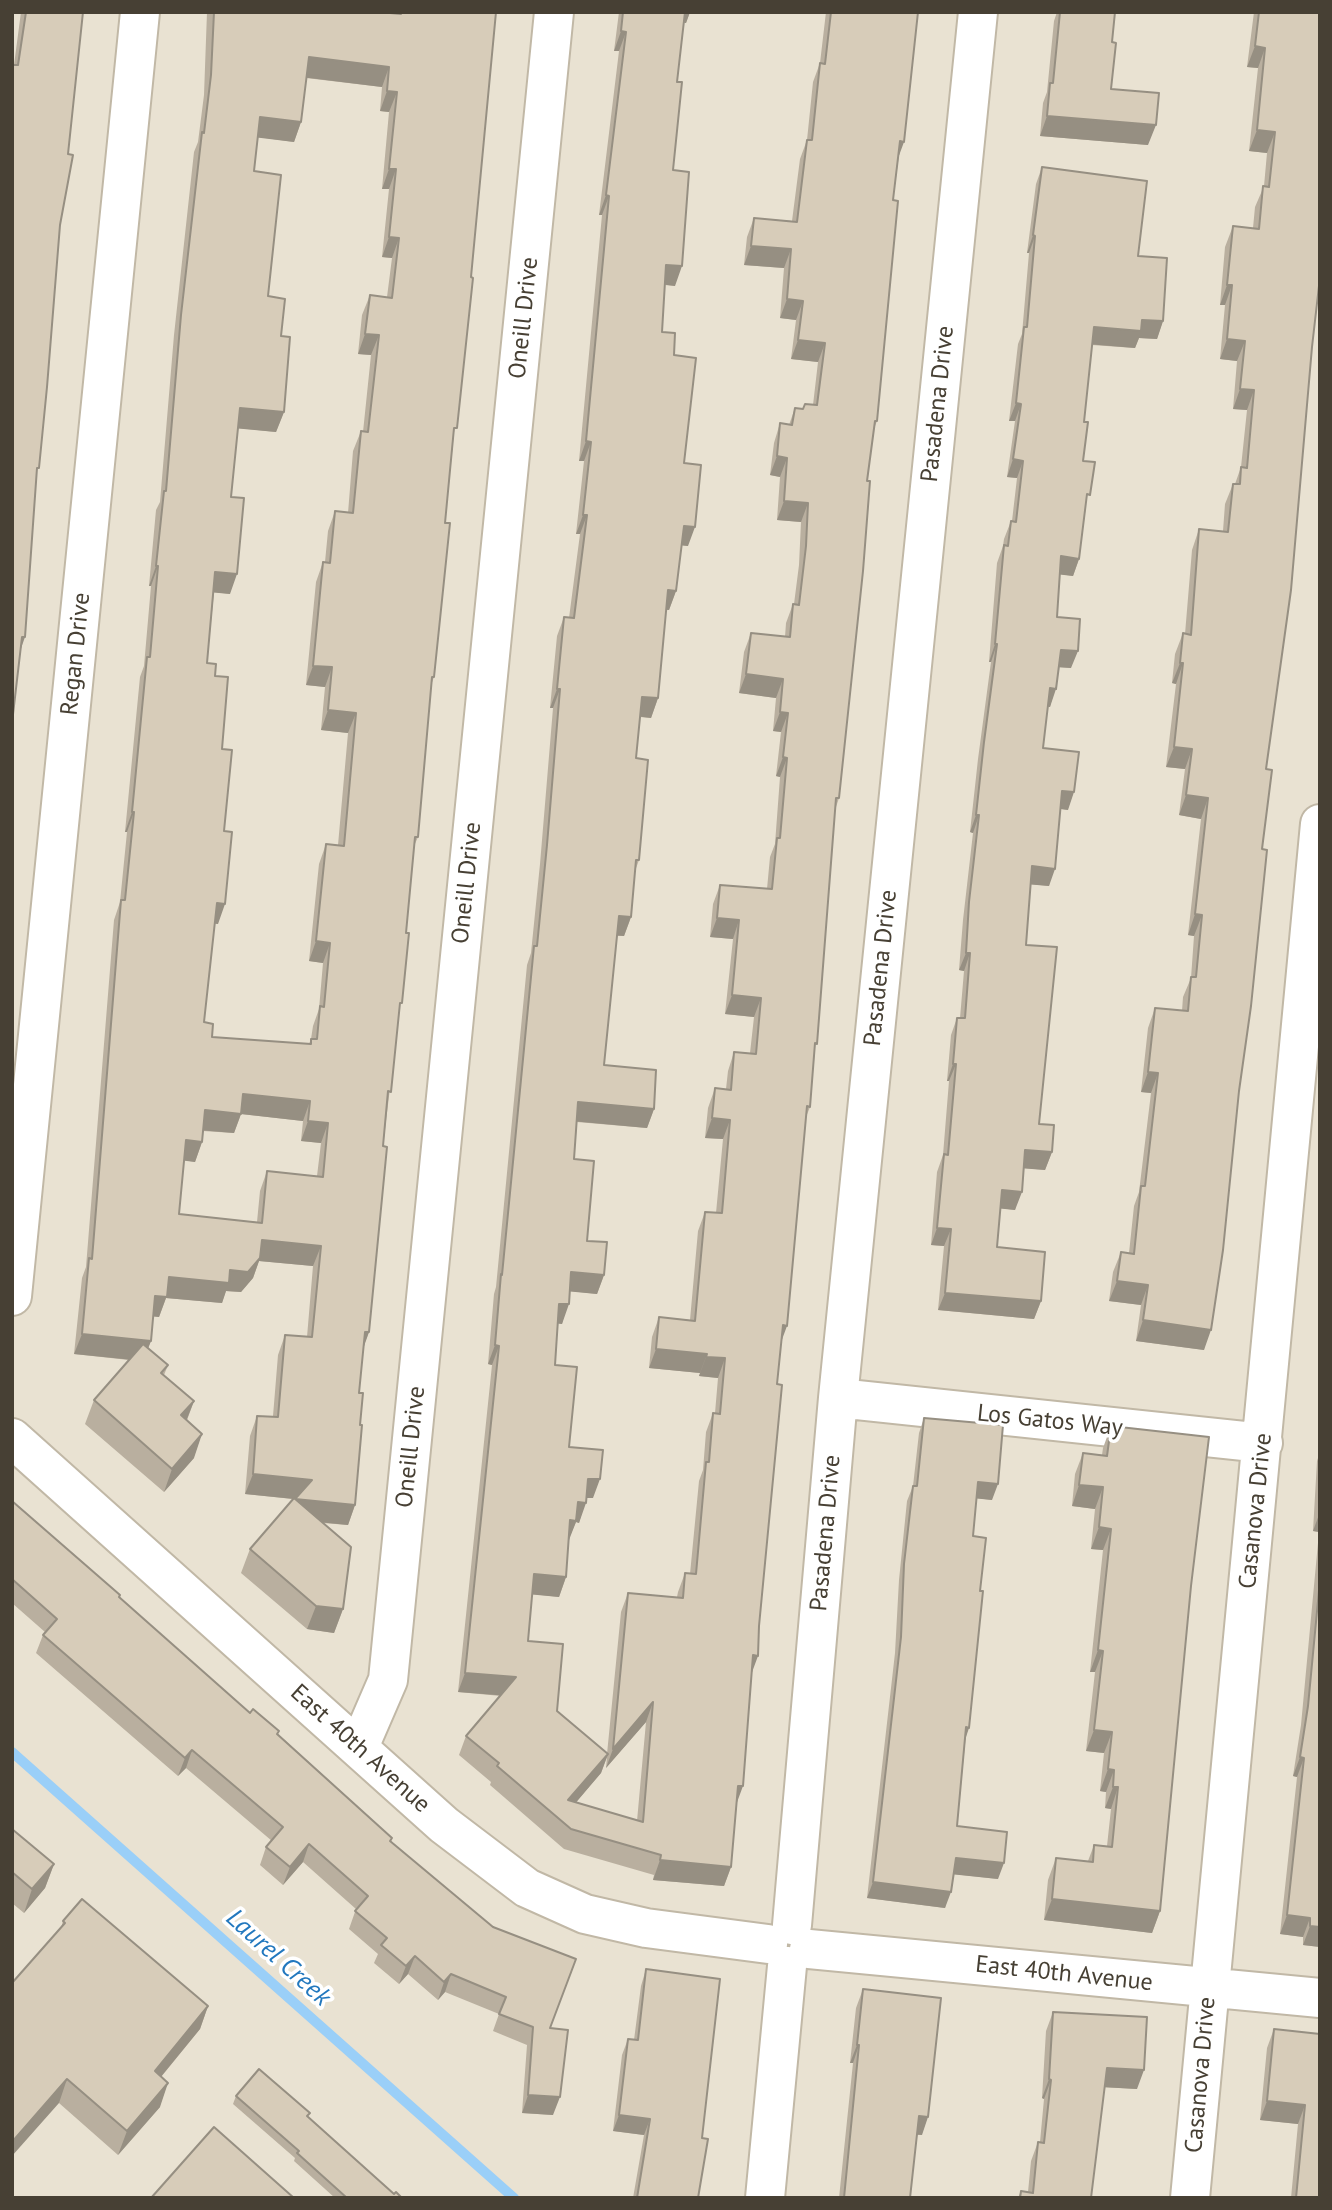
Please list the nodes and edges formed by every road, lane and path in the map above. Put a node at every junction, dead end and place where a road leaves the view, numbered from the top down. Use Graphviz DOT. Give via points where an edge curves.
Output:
graph roads {
  1 [pos="140,12"];
  2 [pos="554,12"];
  3 [pos="978,12"];
  4 [pos="1320,824"];
  5 [pos="1316,907"];
  6 [pos="12,1296"];
  7 [pos="838,1398"];
  8 [pos="12,1438"];
  9 [pos="1263,1444"];
  10 [pos="359,1747"];
  11 [pos="789,1946"];
  12 [pos="1208,1988"];
  13 [pos="1320,1998"];
  14 [pos="765,2198"];
  15 [pos="1190,2198"];
  1 -- 6 [label="street, Regan Drive"];
  2 -- 10 [label="street, Oneill Drive" via="388,1680"];
  3 -- 7 [label="street, Pasadena Drive"];
  4 -- 5 [label="street, Casanova Drive"];
  5 -- 9 [label="street, Casanova Drive"];
  7 -- 9 [label="street, Los Gatos Way"];
  7 -- 11 [label="street, Pasadena Drive"];
  8 -- 10 [label="street, East 40th Avenue"];
  9 -- 12 [label="street, Casanova Drive"];
  10 -- 11 [label="street, East 40th Avenue" via="444,1825 527,1888 585,1914 646,1928"];
  11 -- 12 [label="street, East 40th Avenue"];
  11 -- 14 [label="street, Pasadena Drive"];
  12 -- 13 [label="street, East 40th Avenue"];
  12 -- 15 [label="street, Casanova Drive"];
}
